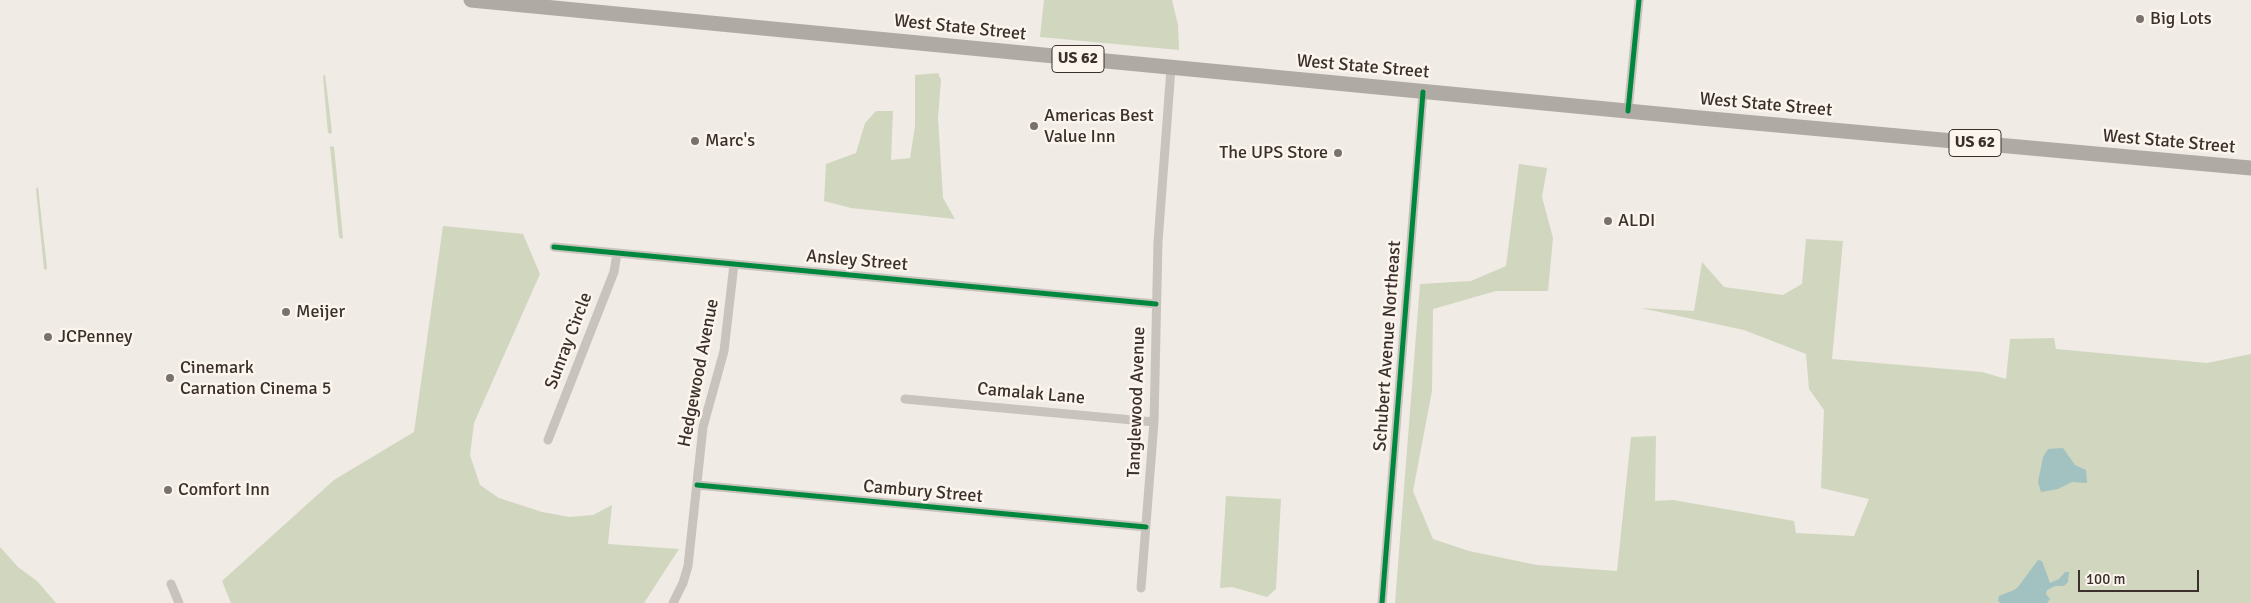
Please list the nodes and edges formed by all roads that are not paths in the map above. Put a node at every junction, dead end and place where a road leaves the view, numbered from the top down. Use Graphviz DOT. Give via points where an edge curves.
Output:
graph roads {
  1 [pos="471,0"];
  2 [pos="1639,0"];
  3 [pos="1171,68"];
  4 [pos="1423,92"];
  5 [pos="1628,111"];
  6 [pos="2251,168"];
  7 [pos="554,247"];
  8 [pos="617,253"];
  9 [pos="734,264"];
  10 [pos="1156,304"];
  11 [pos="906,399"];
  12 [pos="1154,422"];
  13 [pos="548,440"];
  14 [pos="697,485"];
  15 [pos="1146,527"];
  16 [pos="171,584"];
  17 [pos="1141,588"];
  18 [pos="179,603"];
  19 [pos="673,603"];
  20 [pos="1382,603"];
  1 -- 3 [label="highway, West State Street / US 62"];
  2 -- 5 [label="street"];
  3 -- 4 [label="highway, West State Street / US 62"];
  3 -- 10 [label="street, Tanglewood Avenue"];
  4 -- 5 [label="highway, West State Street / US 62"];
  4 -- 20 [label="street, Schubert Avenue Northeast"];
  5 -- 6 [label="highway, West State Street / US 62"];
  7 -- 8 [label="street, Ansley Street"];
  8 -- 9 [label="street, Ansley Street"];
  8 -- 13 [label="street, Sunray Circle" via="614,272"];
  9 -- 10 [label="street, Ansley Street"];
  9 -- 14 [label="street, Hedgewood Avenue" via="726,339 704,421"];
  10 -- 12 [label="street, Tanglewood Avenue"];
  11 -- 12 [label="street, Camalak Lane"];
  12 -- 15 [label="street, Tanglewood Avenue"];
  14 -- 15 [label="street, Cambury Street"];
  14 -- 19 [label="street, Hedgewood Avenue" via="687,572"];
  15 -- 17 [label="street, Tanglewood Avenue"];
  16 -- 18 [label="street"];
}
